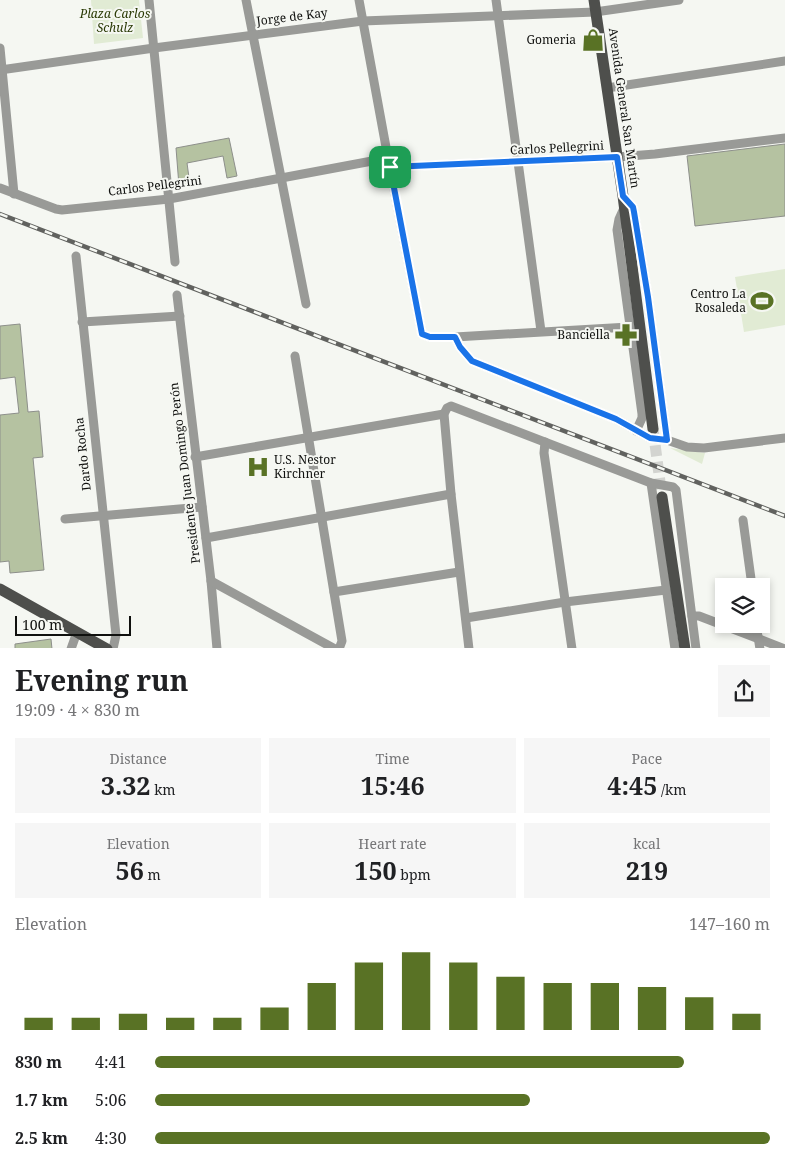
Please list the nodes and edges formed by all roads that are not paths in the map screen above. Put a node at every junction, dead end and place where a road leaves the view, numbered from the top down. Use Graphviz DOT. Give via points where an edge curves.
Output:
graph roads {
  1 [pos="149,0"];
  2 [pos="246,0"];
  3 [pos="359,0"];
  4 [pos="496,0"];
  5 [pos="594,0"];
  6 [pos="678,0"];
  7 [pos="596,12"];
  8 [pos="498,15"];
  9 [pos="363,21"];
  10 [pos="253,35"];
  11 [pos="0,48"];
  12 [pos="154,48"];
  13 [pos="785,61"];
  14 [pos="1,70"];
  15 [pos="607,88"];
  16 [pos="785,138"];
  17 [pos="617,157"];
  18 [pos="518,162"];
  19 [pos="389,163"];
  20 [pos="282,177"];
  21 [pos="0,188"];
  22 [pos="14,194"];
  23 [pos="169,199"];
  24 [pos="624,202"];
  25 [pos="76,256"];
  26 [pos="175,262"];
  27 [pos="178,295"];
  28 [pos="306,304"];
  29 [pos="180,316"];
  30 [pos="82,322"];
  31 [pos="629,327"];
  32 [pos="541,330"];
  33 [pos="456,340"];
  34 [pos="296,356"];
  35 [pos="444,414"];
  36 [pos="636,431"];
  37 [pos="655,434"];
  38 [pos="785,438"];
  39 [pos="308,439"];
  40 [pos="667,440"];
  41 [pos="545,442"];
  42 [pos="196,457"];
  43 [pos="651,483"];
  44 [pos="663,491"];
  45 [pos="451,494"];
  46 [pos="202,507"];
  47 [pos="102,516"];
  48 [pos="321,517"];
  49 [pos="65,519"];
  50 [pos="743,520"];
  51 [pos="206,538"];
  52 [pos="459,572"];
  53 [pos="751,578"];
  54 [pos="211,581"];
  55 [pos="0,589"];
  56 [pos="666,590"];
  57 [pos="334,592"];
  58 [pos="565,602"];
  59 [pos="692,616"];
  60 [pos="466,618"];
  61 [pos="77,632"];
  62 [pos="757,633"];
  63 [pos="758,639"];
  64 [pos="71,648"];
  65 [pos="107,648"];
  66 [pos="113,648"];
  67 [pos="217,648"];
  68 [pos="335,648"];
  69 [pos="339,648"];
  70 [pos="468,648"];
  71 [pos="572,648"];
  72 [pos="675,648"];
  73 [pos="685,648"];
  74 [pos="696,648"];
  75 [pos="760,648"];
  76 [pos="785,648"];
  1 -- 12 [label="street"];
  2 -- 10 [label="street"];
  3 -- 9 [label="street"];
  4 -- 8 [label="street"];
  5 -- 7 [label="main road, Avenida General San Martín"];
  6 -- 7 [label="street, Jorge de Kay"];
  7 -- 8 [label="street, Jorge de Kay"];
  7 -- 15 [label="main road, Avenida General San Martín"];
  8 -- 9 [label="street, Jorge de Kay"];
  8 -- 18 [label="street"];
  9 -- 10 [label="street, Jorge de Kay"];
  9 -- 19 [label="street"];
  10 -- 12 [label="street, Jorge de Kay"];
  10 -- 20 [label="street"];
  11 -- 14 [label="street"];
  12 -- 14 [label="street, Jorge de Kay"];
  12 -- 23 [label="street"];
  13 -- 15 [label="street"];
  14 -- 22 [label="street"];
  15 -- 17 [label="main road, Avenida General San Martín"];
  16 -- 17 [label="street, Carlos Pellegrini"];
  17 -- 18 [label="street, Carlos Pellegrini"];
  17 -- 24 [label="main road, Avenida General San Martín"];
  18 -- 19 [label="street, Carlos Pellegrini"];
  18 -- 32 [label="street"];
  19 -- 20 [label="street, Carlos Pellegrini"];
  19 -- 33 [label="street" via="422,334"];
  20 -- 23 [label="street, Carlos Pellegrini"];
  20 -- 28 [label="street"];
  21 -- 22 [label="street, Carlos Pellegrini"];
  22 -- 23 [label="street, Carlos Pellegrini" via="62,210"];
  23 -- 26 [label="street"];
  24 -- 31 [label="street" via="617,230"];
  24 -- 37 [label="main road, Avenida General San Martín"];
  24 -- 40 [label="street" via="633,207 634,212"];
  25 -- 30 [label="street, Dardo Rocha"];
  27 -- 29 [label="street, Presidente Juan Domingo Perón"];
  29 -- 30 [label="street"];
  29 -- 42 [label="street, Presidente Juan Domingo Perón"];
  30 -- 47 [label="street, Dardo Rocha"];
  31 -- 32 [label="street"];
  31 -- 36 [label="street" via="642,414"];
  32 -- 33 [label="street"];
  33 -- 36 [label="street" via="472,361 616,419"];
  34 -- 39 [label="street"];
  35 -- 39 [label="street"];
  35 -- 41 [label="street" via="451,406"];
  35 -- 45 [label="street"];
  36 -- 37 [label="street"];
  37 -- 40 [label="street"];
  38 -- 40 [label="street" via="696,448"];
  39 -- 42 [label="street"];
  39 -- 48 [label="street"];
  41 -- 43 [label="street"];
  41 -- 58 [label="street"];
  42 -- 46 [label="street, Presidente Juan Domingo Perón"];
  43 -- 44 [label="street"];
  43 -- 56 [label="street"];
  44 -- 59 [label="street" via="672,487 676,490"];
  44 -- 73 [label="main road"];
  45 -- 48 [label="street"];
  45 -- 52 [label="street"];
  46 -- 47 [label="street"];
  46 -- 51 [label="street, Presidente Juan Domingo Perón"];
  47 -- 49 [label="street"];
  47 -- 66 [label="street, Dardo Rocha" via="116,635"];
  48 -- 51 [label="street"];
  48 -- 57 [label="street"];
  50 -- 53 [label="street"];
  51 -- 54 [label="street, Presidente Juan Domingo Perón"];
  52 -- 57 [label="street"];
  52 -- 60 [label="street"];
  54 -- 67 [label="street, Presidente Juan Domingo Perón"];
  54 -- 68 [label="street"];
  55 -- 61 [label="main road"];
  56 -- 58 [label="street"];
  56 -- 72 [label="street"];
  57 -- 69 [label="street" via="342,641"];
  58 -- 60 [label="street"];
  58 -- 71 [label="street"];
  59 -- 63 [label="street"];
  59 -- 74 [label="street"];
  60 -- 70 [label="street"];
  61 -- 64 [label="street"];
  61 -- 65 [label="main road"];
  62 -- 63 [label="street"];
  63 -- 75 [label="street"];
  63 -- 76 [label="street"];
}
